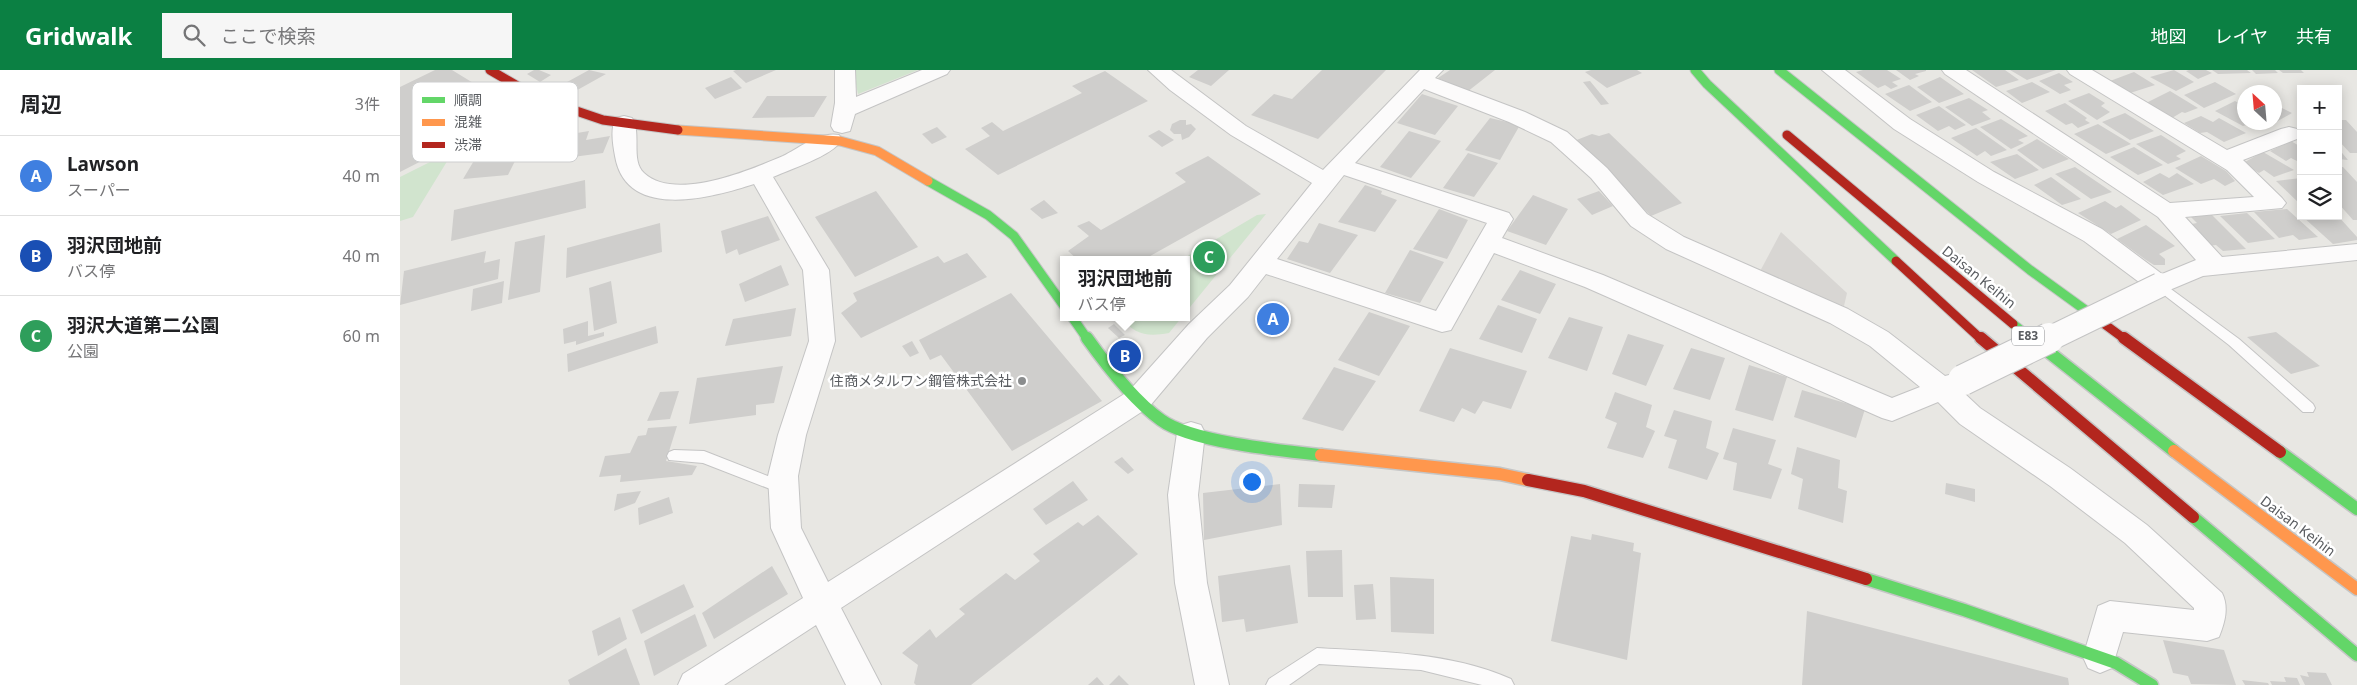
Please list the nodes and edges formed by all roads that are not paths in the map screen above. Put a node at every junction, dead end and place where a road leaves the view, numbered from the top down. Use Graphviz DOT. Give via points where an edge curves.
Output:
graph roads {
  1 [pos="490,70"];
  2 [pos="845,70"];
  3 [pos="940,70"];
  4 [pos="1158,70"];
  5 [pos="1695,70"];
  6 [pos="1779,70"];
  7 [pos="1832,70"];
  8 [pos="1952,70"];
  9 [pos="2077,70"];
  10 [pos="1426,75"];
  11 [pos="511,82"];
  12 [pos="845,110"];
  13 [pos="578,112"];
  14 [pos="624,123"];
  15 [pos="1777,127"];
  16 [pos="2289,134"];
  17 [pos="836,140"];
  18 [pos="2226,159"];
  19 [pos="759,173"];
  20 [pos="1333,174"];
  21 [pos="2166,211"];
  22 [pos="1488,242"];
  23 [pos="2357,252"];
  24 [pos="1261,263"];
  25 [pos="2216,266"];
  26 [pos="2160,285"];
  27 [pos="1060,300"];
  28 [pos="1075,321"];
  29 [pos="1953,385"];
  30 [pos="1139,399"];
  31 [pos="2308,408"];
  32 [pos="1192,434"];
  33 [pos="674,456"];
  34 [pos="783,488"];
  35 [pos="2357,509"];
  36 [pos="2357,589"];
  37 [pos="822,604"];
  38 [pos="2357,655"];
  39 [pos="2100,657"];
  40 [pos="695,685"];
  41 [pos="864,685"];
  42 [pos="1212,685"];
  43 [pos="1275,685"];
  44 [pos="1506,685"];
  45 [pos="2152,685"];
  1 -- 11 [label="main road"];
  2 -- 12 [label="street"];
  3 -- 12 [label="street"];
  4 -- 20 [label="street" via="1196,102 1300,168"];
  5 -- 38 [label="main road" via="1959,320"];
  6 -- 35 [label="main road" via="2030,270"];
  7 -- 26 [label="street" via="1902,124 1986,177 2093,235"];
  8 -- 21 [label="street"];
  9 -- 18 [label="street"];
  10 -- 20 [label="street"];
  10 -- 29 [label="street" via="1559,137 1599,173 1639,220 1675,243 1838,316"];
  12 -- 17 [label="street"];
  13 -- 14 [label="main road"];
  14 -- 17 [label="main road" via="685,131"];
  14 -- 19 [label="street" via="626,154 635,178 671,195 702,192"];
  15 -- 36 [label="main road, Daisan Keihin / E83" via="1971,291"];
  16 -- 18 [label="street"];
  17 -- 19 [label="street" via="803,157"];
  17 -- 27 [label="main road" via="877,151 988,215 1014,236"];
  18 -- 21 [label="street" via="2274,203"];
  19 -- 34 [label="street" via="816,270 822,341 792,435"];
  20 -- 22 [label="street" via="1501,220"];
  20 -- 24 [label="street"];
  21 -- 25 [label="street"];
  22 -- 24 [label="street" via="1442,323"];
  22 -- 29 [label="street" via="1594,281 1892,410"];
  23 -- 25 [label="street"];
  24 -- 30 [label="street"];
  25 -- 26 [label="street" via="2199,268"];
  26 -- 29 [label="street, bridge"];
  26 -- 31 [label="lane" via="2234,342"];
  28 -- 30 [label="main road" via="1110,371"];
  29 -- 39 [label="street" via="1970,416 2136,534 2211,603 2208,626 2110,616"];
  30 -- 32 [label="main road" via="1162,421"];
  30 -- 37 [label="street"];
  32 -- 39 [label="main road" via="1269,450 1500,474 1584,491 1964,610"];
  32 -- 42 [label="street" via="1183,495 1191,583"];
  33 -- 34 [label="lane" via="704,457"];
  34 -- 37 [label="street" via="786,528"];
  37 -- 40 [label="street"];
  37 -- 41 [label="street"];
  39 -- 45 [label="main road"];
  43 -- 44 [label="lane" via="1317,656 1421,662"];
}
